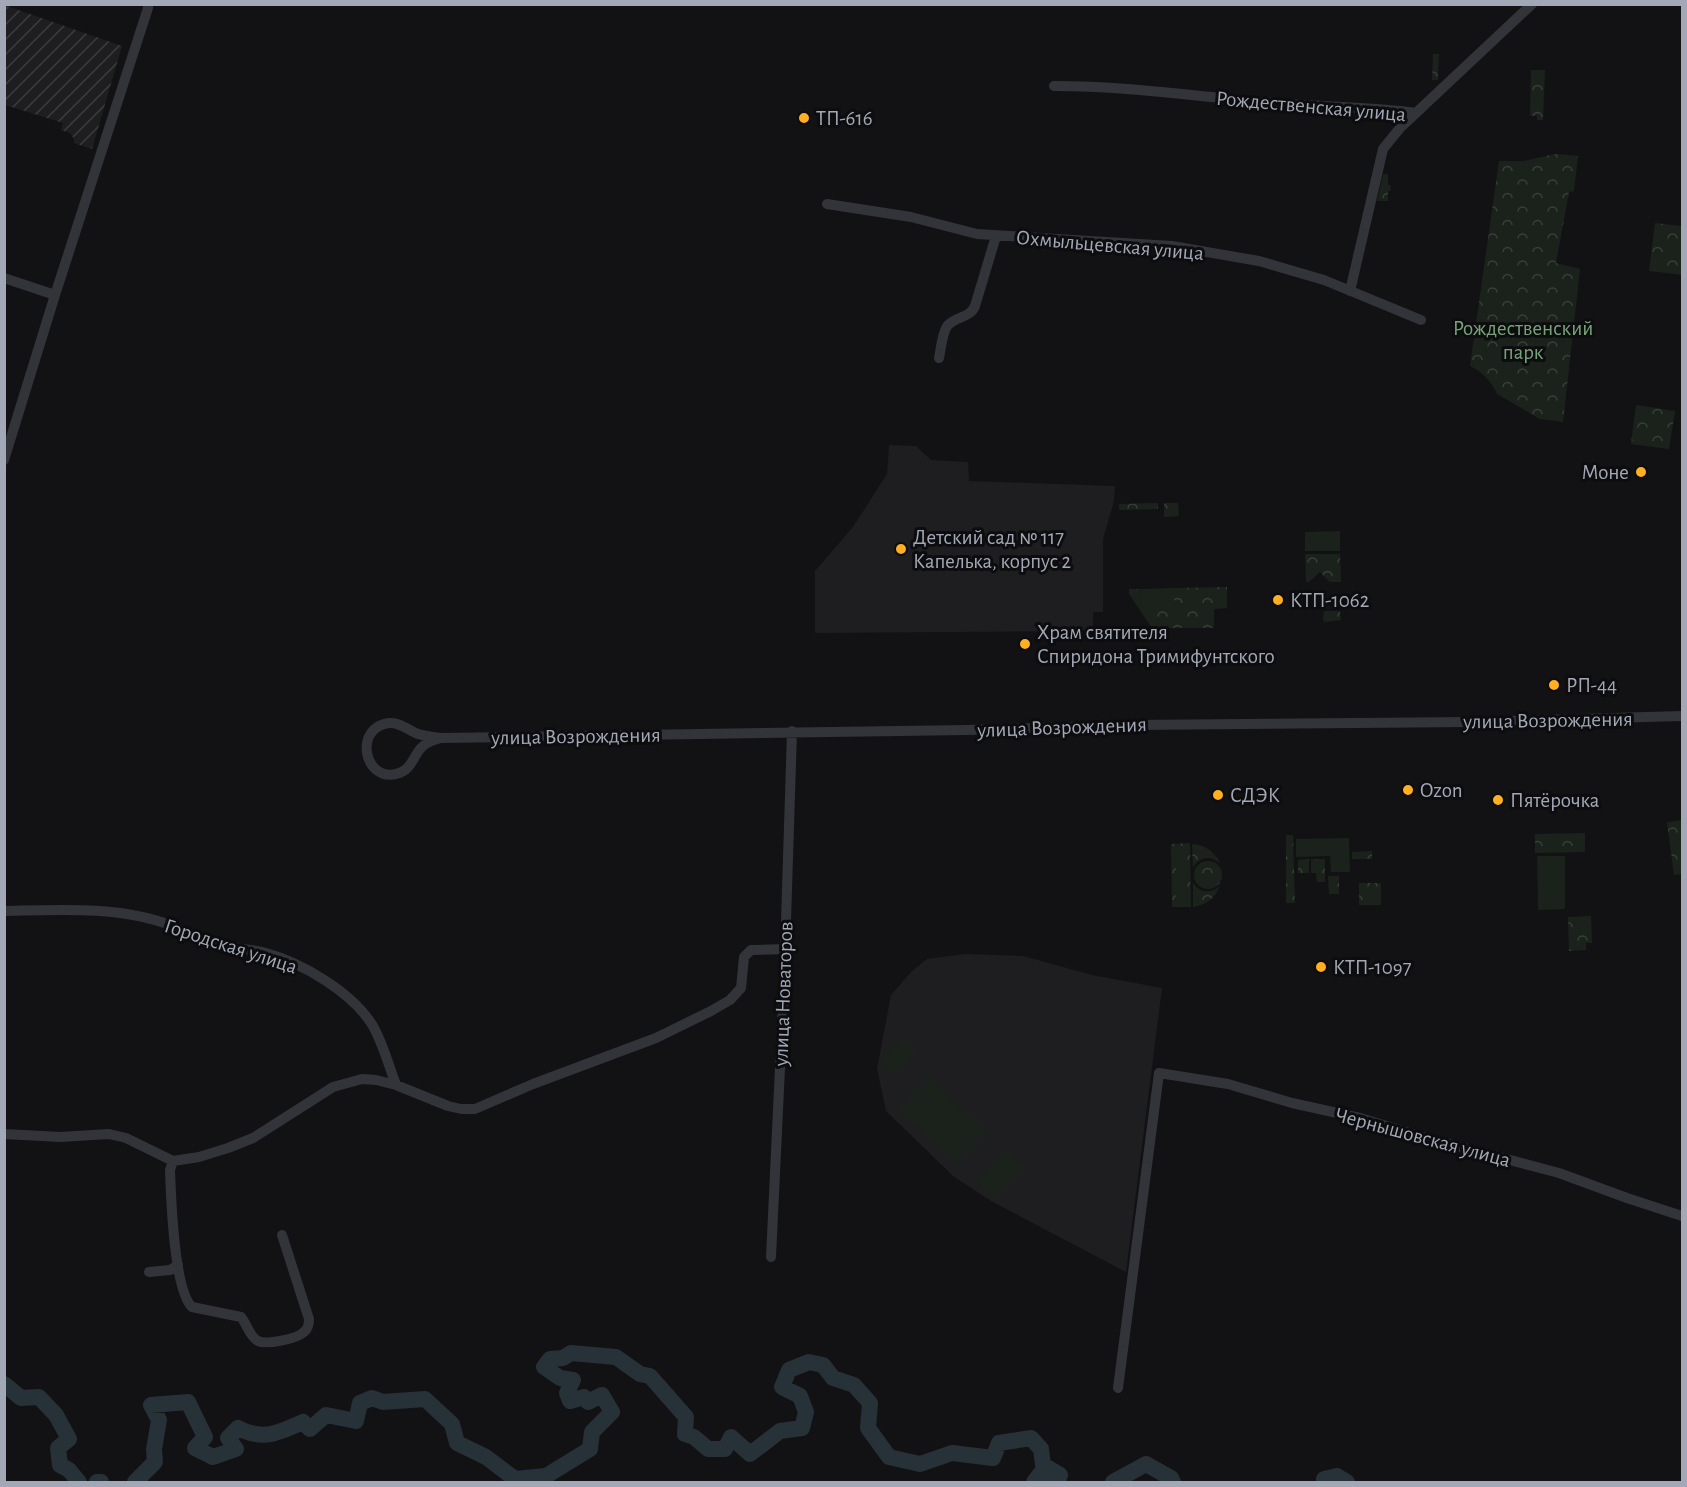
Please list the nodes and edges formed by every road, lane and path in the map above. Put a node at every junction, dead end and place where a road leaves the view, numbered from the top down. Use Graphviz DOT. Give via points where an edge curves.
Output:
graph roads {
  1 [pos="148,4"];
  2 [pos="1532,4"];
  3 [pos="1054,86"];
  4 [pos="1416,113"];
  5 [pos="827,204"];
  6 [pos="996,236"];
  7 [pos="4,278"];
  8 [pos="1350,291"];
  9 [pos="55,295"];
  10 [pos="1421,320"];
  11 [pos="939,358"];
  12 [pos="4,460"];
  13 [pos="1683,716"];
  14 [pos="792,731"];
  15 [pos="441,738"];
  16 [pos="4,911"];
  17 [pos="786,949"];
  18 [pos="396,1085"];
  19 [pos="4,1134"];
  20 [pos="173,1161"];
  21 [pos="1683,1216"];
  22 [pos="282,1235"];
  23 [pos="771,1257"];
  24 [pos="178,1265"];
  25 [pos="149,1272"];
  26 [pos="1118,1388"];
  1 -- 9 [label="street"];
  2 -- 4 [label="street"];
  3 -- 4 [label="street, Рождественская улица"];
  4 -- 8 [label="street, Рождественская улица" via="1383,149"];
  5 -- 6 [label="street, Охмыльцевская улица"];
  6 -- 8 [label="street, Охмыльцевская улица" via="1172,246 1268,263"];
  6 -- 11 [label="street" via="975,306 968,315 948,325"];
  7 -- 9 [label="street"];
  8 -- 10 [label="street, Охмыльцевская улица"];
  9 -- 12 [label="street"];
  13 -- 14 [label="street, улица Возрождения"];
  14 -- 15 [label="street, улица Возрождения"];
  14 -- 17 [label="street, улица Новаторов"];
  15 -- 15 [label="street, улица Возрождения" via="388,723 369,736 367,755 378,770 397,774 410,767 422,746"];
  16 -- 18 [label="street, Городская улица" via="112,911 166,924 219,946 267,953 303,969 341,992 357,1007 372,1025"];
  17 -- 18 [label="street" via="751,950 744,957 741,988 711,1011 656,1038 475,1109 448,1106"];
  17 -- 23 [label="street, улица Новаторов"];
  18 -- 20 [label="street" via="362,1079 333,1087 253,1138 199,1157"];
  19 -- 20 [label="street" via="109,1134"];
  20 -- 24 [label="street" via="171,1195"];
  21 -- 26 [label="street, Чернышовская улица" via="1559,1173 1360,1118 1292,1104 1228,1084 1159,1073"];
  22 -- 24 [label="street" via="309,1319 302,1335 259,1342 241,1317 192,1307 184,1296"];
  24 -- 25 [label="street"];
}
